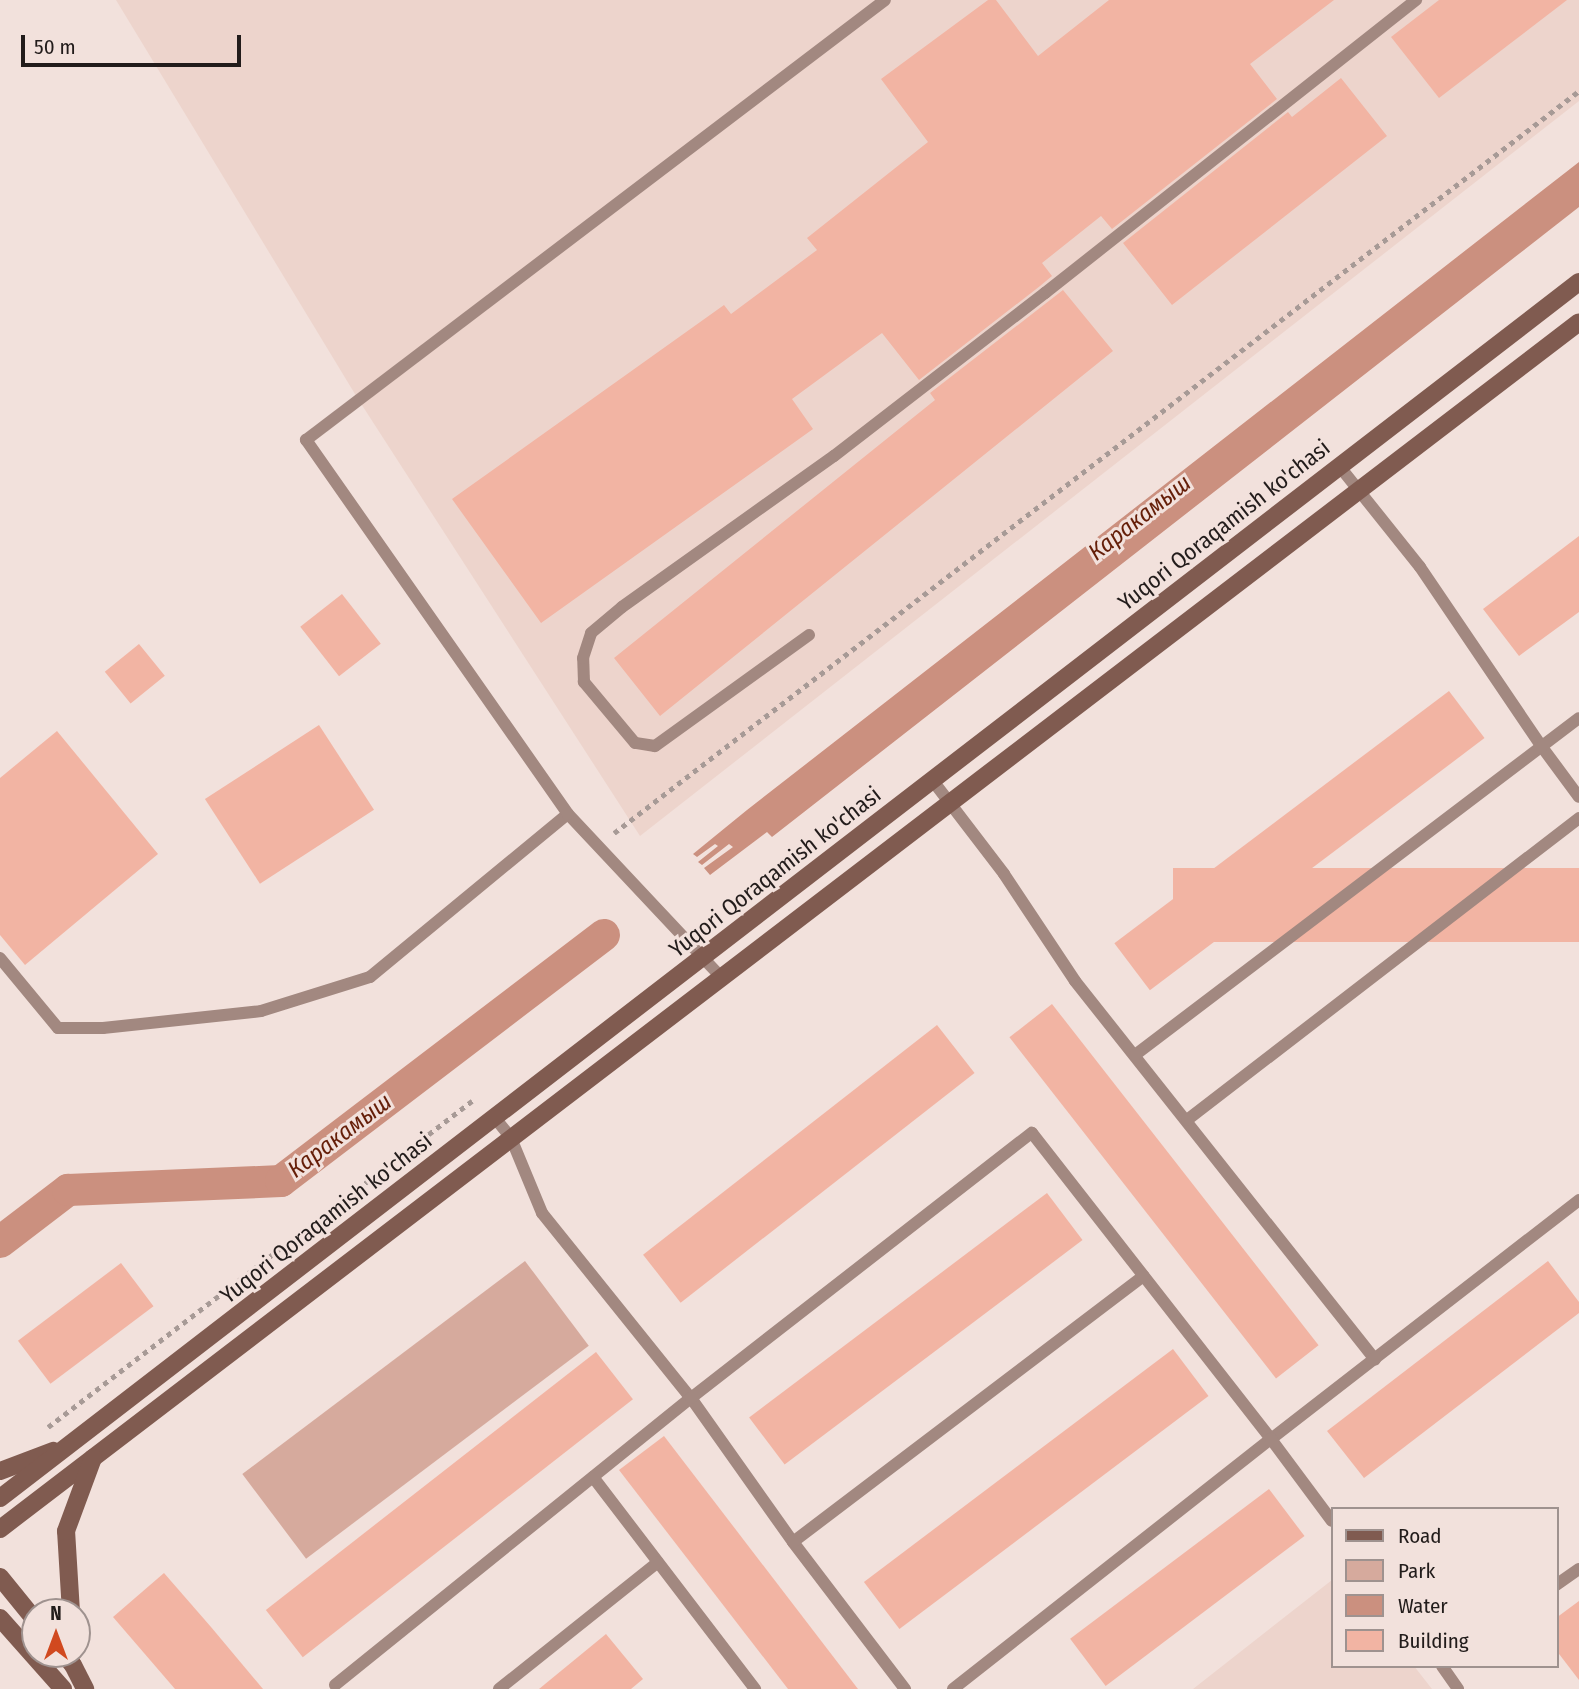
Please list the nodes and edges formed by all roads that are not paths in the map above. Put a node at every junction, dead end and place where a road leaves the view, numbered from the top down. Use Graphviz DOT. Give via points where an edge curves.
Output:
graph roads {
  1 [pos="885,0"];
  2 [pos="1416,0"];
  3 [pos="1579,282"];
  4 [pos="1579,322"];
  5 [pos="1340,467"];
  6 [pos="1358,490"];
  7 [pos="809,635"];
  8 [pos="1579,718"];
  9 [pos="1542,747"];
  10 [pos="933,781"];
  11 [pos="1579,797"];
  12 [pos="951,802"];
  13 [pos="568,814"];
  14 [pos="1579,818"];
  15 [pos="0,958"];
  16 [pos="703,958"];
  17 [pos="721,977"];
  18 [pos="1135,1055"];
  19 [pos="495,1118"];
  20 [pos="1186,1120"];
  21 [pos="511,1138"];
  22 [pos="1576,1208"];
  23 [pos="1143,1276"];
  24 [pos="1375,1359"];
  25 [pos="691,1398"];
  26 [pos="82,1438"];
  27 [pos="1271,1439"];
  28 [pos="93,1458"];
  29 [pos="0,1471"];
  30 [pos="593,1477"];
  31 [pos="0,1498"];
  32 [pos="1330,1518"];
  33 [pos="0,1529"];
  34 [pos="793,1542"];
  35 [pos="658,1562"];
  36 [pos="1579,1569"];
  37 [pos="0,1577"];
  38 [pos="1558,1584"];
  39 [pos="70,1598"];
  40 [pos="21,1603"];
  41 [pos="3,1625"];
  42 [pos="75,1668"];
  43 [pos="1443,1668"];
  44 [pos="335,1685"];
  45 [pos="63,1689"];
  46 [pos="85,1689"];
  47 [pos="499,1689"];
  48 [pos="755,1689"];
  49 [pos="905,1689"];
  50 [pos="953,1689"];
  51 [pos="1458,1689"];
  1 -- 13 [label="lane" via="306,440"];
  2 -- 7 [label="lane" via="834,456 622,607 591,634 583,658 584,682 635,743 655,746"];
  3 -- 5 [label="main road, Yuqori Qoraqamish ko'chasi"];
  4 -- 6 [label="main road, Yuqori Qoraqamish ko'chasi"];
  5 -- 6 [label="lane"];
  5 -- 10 [label="main road, Yuqori Qoraqamish ko'chasi"];
  6 -- 9 [label="lane" via="1420,568"];
  6 -- 12 [label="main road, Yuqori Qoraqamish ko'chasi"];
  8 -- 9 [label="lane"];
  9 -- 11 [label="lane"];
  9 -- 18 [label="lane"];
  10 -- 12 [label="lane"];
  10 -- 16 [label="main road, Yuqori Qoraqamish ko'chasi"];
  12 -- 17 [label="main road, Yuqori Qoraqamish ko'chasi"];
  12 -- 18 [label="lane" via="1075,981"];
  13 -- 15 [label="lane" via="370,977 261,1011 103,1028 58,1028"];
  13 -- 16 [label="lane"];
  14 -- 20 [label="lane"];
  16 -- 17 [label="lane"];
  16 -- 19 [label="main road, Yuqori Qoraqamish ko'chasi"];
  17 -- 21 [label="main road, Yuqori Qoraqamish ko'chasi"];
  18 -- 20 [label="lane"];
  19 -- 21 [label="lane"];
  19 -- 26 [label="main road, Yuqori Qoraqamish ko'chasi"];
  20 -- 24 [label="lane"];
  21 -- 25 [label="lane" via="542,1213"];
  21 -- 28 [label="main road, Yuqori Qoraqamish ko'chasi"];
  22 -- 24 [label="lane"];
  23 -- 25 [label="lane" via="1032,1133"];
  23 -- 27 [label="lane"];
  23 -- 34 [label="lane"];
  24 -- 27 [label="lane"];
  25 -- 30 [label="lane"];
  25 -- 34 [label="lane"];
  26 -- 29 [label="main road"];
  26 -- 31 [label="main road, Yuqori Qoraqamish ko'chasi"];
  27 -- 32 [label="lane"];
  27 -- 50 [label="lane"];
  28 -- 33 [label="main road, Yuqori Qoraqamish ko'chasi"];
  28 -- 39 [label="main road" via="66,1531"];
  30 -- 35 [label="lane"];
  30 -- 44 [label="lane"];
  34 -- 49 [label="lane"];
  35 -- 47 [label="lane"];
  35 -- 48 [label="lane"];
  36 -- 38 [label="lane"];
  37 -- 40 [label="main road"];
  41 -- 45 [label="main road"];
  42 -- 46 [label="main road"];
  43 -- 51 [label="lane"];
}
